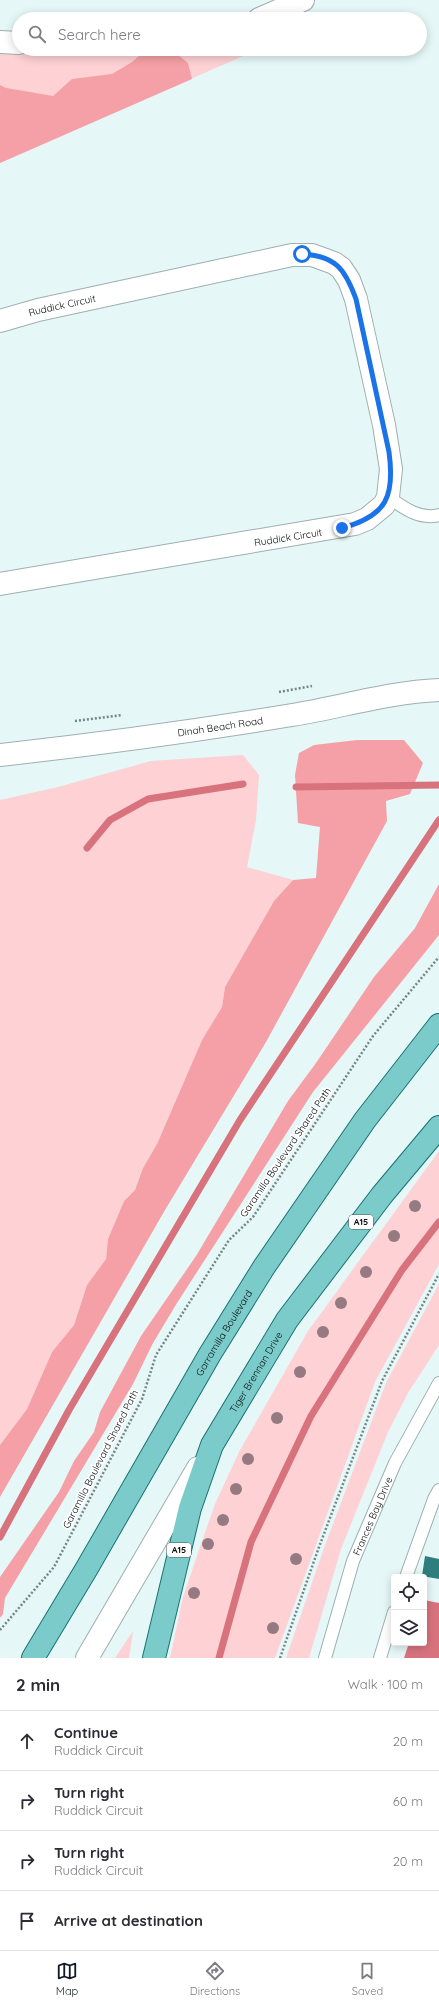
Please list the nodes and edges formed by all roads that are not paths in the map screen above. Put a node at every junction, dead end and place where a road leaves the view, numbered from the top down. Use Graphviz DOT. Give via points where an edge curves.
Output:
graph roads {
  1 [pos="303,0"];
  2 [pos="275,12"];
  3 [pos="0,42"];
  4 [pos="12,43"];
  5 [pos="0,321"];
  6 [pos="388,497"];
  7 [pos="439,514"];
  8 [pos="0,584"];
  9 [pos="439,690"];
  10 [pos="350,703"];
  11 [pos="439,706"];
  12 [pos="0,755"];
  13 [pos="439,1025"];
  14 [pos="439,1127"];
  15 [pos="439,1383"];
  16 [pos="212,1445"];
  17 [pos="439,1490"];
  18 [pos="407,1574"];
  19 [pos="391,1622"];
  20 [pos="33,1658"];
  21 [pos="87,1658"];
  22 [pos="154,1658"];
  23 [pos="325,1658"];
  24 [pos="380,1658"];
  1 -- 2 [label="street"];
  3 -- 4 [label="street"];
  5 -- 6 [label="street, Ruddick Circuit" via="38,310 278,258 302,254 328,259 345,274 356,299 389,452 391,469"];
  6 -- 7 [label="lane" via="411,514 432,517"];
  6 -- 8 [label="street, Ruddick Circuit" via="377,512 367,519 342,528"];
  9 -- 10 [label="street, Dinah Beach Road"];
  10 -- 11 [label="street"];
  10 -- 12 [label="street, Dinah Beach Road" via="276,717"];
  13 -- 20 [label="main road, Garramilla Boulevard" via="365,1120 264,1267 210,1354"];
  14 -- 16 [label="main road, Tiger Brennan Drive / A15" via="382,1195 287,1320"];
  15 -- 23 [label="lane, Frances Bay Drive" via="394,1463 353,1561"];
  16 -- 21 [label="street"];
  16 -- 22 [label="main road, Tiger Brennan Drive / A15" via="190,1508"];
  17 -- 18 [label="lane"];
  19 -- 24 [label="lane"];
}
